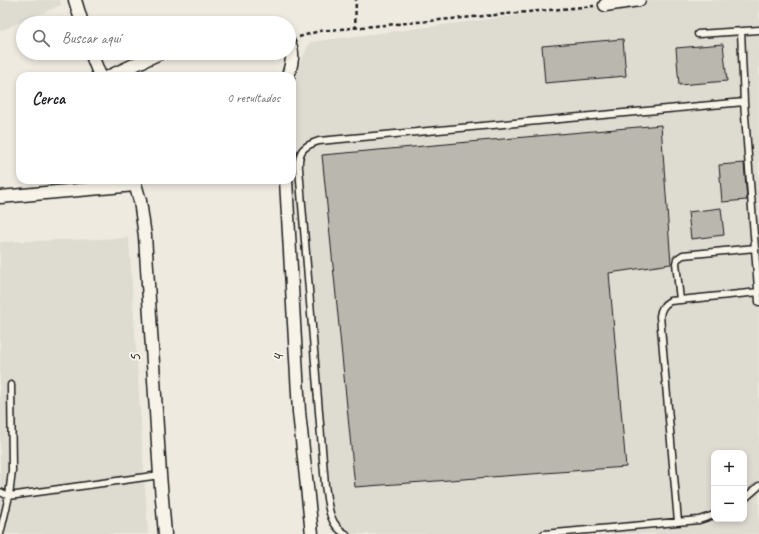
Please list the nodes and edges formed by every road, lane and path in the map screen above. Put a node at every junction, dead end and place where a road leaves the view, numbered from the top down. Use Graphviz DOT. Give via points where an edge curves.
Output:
graph roads {
  1 [pos="75,0"];
  2 [pos="356,0"];
  3 [pos="639,0"];
  4 [pos="605,4"];
  5 [pos="80,16"];
  6 [pos="355,29"];
  7 [pos="759,30"];
  8 [pos="741,31"];
  9 [pos="698,34"];
  10 [pos="296,39"];
  11 [pos="94,60"];
  12 [pos="145,60"];
  13 [pos="291,60"];
  14 [pos="98,72"];
  15 [pos="119,72"];
  16 [pos="289,72"];
  17 [pos="744,102"];
  18 [pos="116,184"];
  19 [pos="135,184"];
  20 [pos="286,184"];
  21 [pos="0,197"];
  22 [pos="755,248"];
  23 [pos="758,292"];
  24 [pos="680,300"];
  25 [pos="759,302"];
  26 [pos="11,385"];
  27 [pos="160,475"];
  28 [pos="759,486"];
  29 [pos="0,492"];
  30 [pos="9,496"];
  31 [pos="747,496"];
  32 [pos="711,516"];
  33 [pos="678,522"];
  34 [pos="0,534"];
  35 [pos="165,534"];
  36 [pos="312,534"];
  37 [pos="346,534"];
  38 [pos="544,534"];
  1 -- 5 [label="street"];
  2 -- 6 [label="path"];
  3 -- 4 [label="street"];
  4 -- 6 [label="path"];
  6 -- 10 [label="path" via="319,31"];
  7 -- 8 [label="lane"];
  8 -- 9 [label="lane"];
  8 -- 17 [label="lane"];
  11 -- 14 [label="street"];
  12 -- 15 [label="street"];
  13 -- 16 [label="street"];
  17 -- 22 [label="lane"];
  17 -- 37 [label="lane" via="319,141 308,144 302,150 298,158 298,168 325,485 332,522"];
  18 -- 21 [label="street"];
  19 -- 27 [label="street, 5" via="145,236"];
  20 -- 36 [label="street, 4" via="299,412"];
  22 -- 23 [label="lane"];
  22 -- 24 [label="lane" via="680,256 676,263"];
  23 -- 24 [label="lane"];
  23 -- 25 [label="lane"];
  24 -- 33 [label="lane" via="666,303 660,316"];
  26 -- 30 [label="lane" via="12,470"];
  27 -- 30 [label="lane"];
  27 -- 35 [label="street, 5"];
  28 -- 31 [label="lane"];
  29 -- 30 [label="lane"];
  30 -- 34 [label="lane"];
  32 -- 33 [label="lane"];
  33 -- 38 [label="lane"];
}
